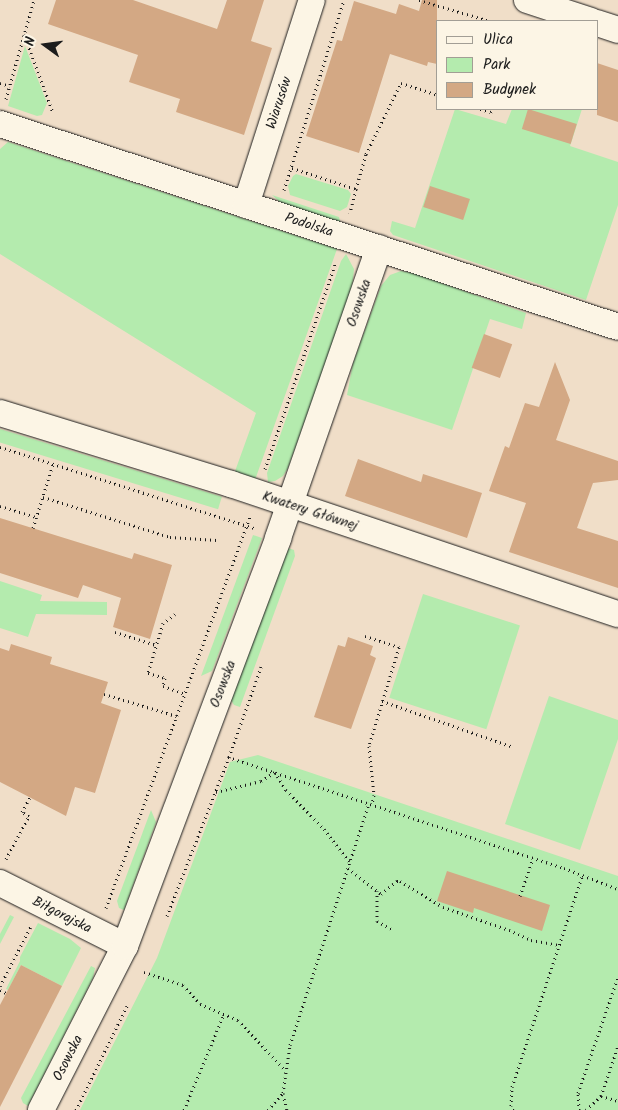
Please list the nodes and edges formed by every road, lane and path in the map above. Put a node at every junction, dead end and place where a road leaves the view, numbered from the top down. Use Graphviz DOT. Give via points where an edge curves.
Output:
graph roads {
  1 [pos="34,0"];
  2 [pos="312,0"];
  3 [pos="344,0"];
  4 [pos="420,0"];
  5 [pos="527,0"];
  6 [pos="487,20"];
  7 [pos="588,20"];
  8 [pos="598,23"];
  9 [pos="618,30"];
  10 [pos="24,34"];
  11 [pos="0,82"];
  12 [pos="10,86"];
  13 [pos="436,95"];
  14 [pos="54,118"];
  15 [pos="0,124"];
  16 [pos="292,168"];
  17 [pos="356,189"];
  18 [pos="282,195"];
  19 [pos="246,205"];
  20 [pos="345,237"];
  21 [pos="378,248"];
  22 [pos="618,327"];
  23 [pos="0,413"];
  24 [pos="0,447"];
  25 [pos="53,464"];
  26 [pos="256,493"];
  27 [pos="43,497"];
  28 [pos="289,504"];
  29 [pos="0,506"];
  30 [pos="36,517"];
  31 [pos="248,524"];
  32 [pos="33,528"];
  33 [pos="217,540"];
  34 [pos="175,614"];
  35 [pos="618,614"];
  36 [pos="115,632"];
  37 [pos="365,636"];
  38 [pos="156,645"];
  39 [pos="262,663"];
  40 [pos="104,694"];
  41 [pos="185,694"];
  42 [pos="382,701"];
  43 [pos="177,716"];
  44 [pos="199,747"];
  45 [pos="513,747"];
  46 [pos="229,757"];
  47 [pos="275,772"];
  48 [pos="216,792"];
  49 [pos="30,797"];
  50 [pos="370,804"];
  51 [pos="533,858"];
  52 [pos="350,861"];
  53 [pos="348,868"];
  54 [pos="1,874"];
  55 [pos="582,876"];
  56 [pos="618,889"];
  57 [pos="377,891"];
  58 [pos="520,896"];
  59 [pos="104,913"];
  60 [pos="166,918"];
  61 [pos="31,926"];
  62 [pos="393,930"];
  63 [pos="559,945"];
  64 [pos="125,946"];
  65 [pos="147,963"];
  66 [pos="144,972"];
  67 [pos="618,977"];
  68 [pos="139,980"];
  69 [pos="0,986"];
  70 [pos="0,990"];
  71 [pos="6,993"];
  72 [pos="131,998"];
  73 [pos="224,1014"];
  74 [pos="618,1046"];
  75 [pos="286,1070"];
  76 [pos="283,1093"];
  77 [pos="601,1096"];
  78 [pos="618,1101"];
  79 [pos="41,1110"];
  80 [pos="76,1110"];
  81 [pos="184,1110"];
  82 [pos="268,1110"];
  83 [pos="287,1110"];
  84 [pos="513,1110"];
  85 [pos="579,1110"];
  86 [pos="586,1110"];
  1 -- 10 [label="path"];
  2 -- 19 [label="street, Wiarusów"];
  3 -- 16 [label="path"];
  4 -- 6 [label="path"];
  5 -- 7 [label="street"];
  8 -- 9 [label="street"];
  10 -- 12 [label="path"];
  10 -- 14 [label="path"];
  11 -- 12 [label="path"];
  12 -- 15 [label="path"];
  13 -- 17 [label="path" via="401,83 366,154"];
  15 -- 19 [label="street, Podolska"];
  16 -- 17 [label="path"];
  16 -- 18 [label="path"];
  17 -- 20 [label="path"];
  19 -- 20 [label="street, Podolska"];
  20 -- 21 [label="street, Podolska"];
  20 -- 26 [label="path"];
  21 -- 22 [label="street, Podolska"];
  21 -- 28 [label="street, Osowska"];
  23 -- 26 [label="street, Kwatery Głównej"];
  24 -- 25 [label="path"];
  25 -- 27 [label="path"];
  25 -- 31 [label="path"];
  26 -- 28 [label="street, Kwatery Głównej"];
  26 -- 31 [label="path"];
  27 -- 30 [label="path"];
  27 -- 33 [label="path" via="170,537"];
  28 -- 35 [label="street, Kwatery Głównej"];
  28 -- 44 [label="street, Osowska"];
  29 -- 30 [label="path"];
  30 -- 32 [label="path"];
  31 -- 41 [label="path"];
  34 -- 38 [label="path" via="163,623"];
  36 -- 38 [label="path"];
  37 -- 42 [label="path" via="399,647"];
  38 -- 41 [label="path" via="148,673 165,678 163,686"];
  39 -- 46 [label="path"];
  40 -- 43 [label="path"];
  41 -- 43 [label="path"];
  42 -- 45 [label="path"];
  42 -- 50 [label="path" via="369,746 374,795"];
  43 -- 59 [label="path"];
  44 -- 46 [label="path"];
  44 -- 64 [label="street, Osowska"];
  46 -- 47 [label="path"];
  46 -- 48 [label="path"];
  47 -- 48 [label="path" via="261,781"];
  47 -- 50 [label="path"];
  47 -- 52 [label="path" via="286,790"];
  48 -- 60 [label="path"];
  49 -- 54 [label="path" via="22,812 29,816"];
  50 -- 51 [label="path"];
  50 -- 52 [label="path"];
  51 -- 55 [label="path"];
  51 -- 58 [label="path"];
  52 -- 53 [label="path"];
  53 -- 57 [label="path"];
  53 -- 75 [label="path" via="290,1045"];
  54 -- 64 [label="street, Biłgorajska"];
  55 -- 56 [label="path"];
  55 -- 63 [label="path"];
  57 -- 62 [label="path" via="376,921"];
  57 -- 63 [label="path" via="383,894 400,881 443,906 531,940"];
  61 -- 69 [label="path"];
  63 -- 84 [label="path" via="512,1086"];
  64 -- 79 [label="street, Osowska"];
  65 -- 66 [label="path"];
  66 -- 68 [label="path"];
  66 -- 73 [label="path" via="183,985 200,1004"];
  67 -- 85 [label="path" via="578,1093"];
  70 -- 71 [label="path"];
  72 -- 80 [label="path"];
  73 -- 75 [label="path" via="238,1020"];
  73 -- 81 [label="path"];
  74 -- 77 [label="path"];
  75 -- 76 [label="path"];
  76 -- 82 [label="path"];
  76 -- 83 [label="path"];
  77 -- 78 [label="path"];
  77 -- 86 [label="path"];
}
